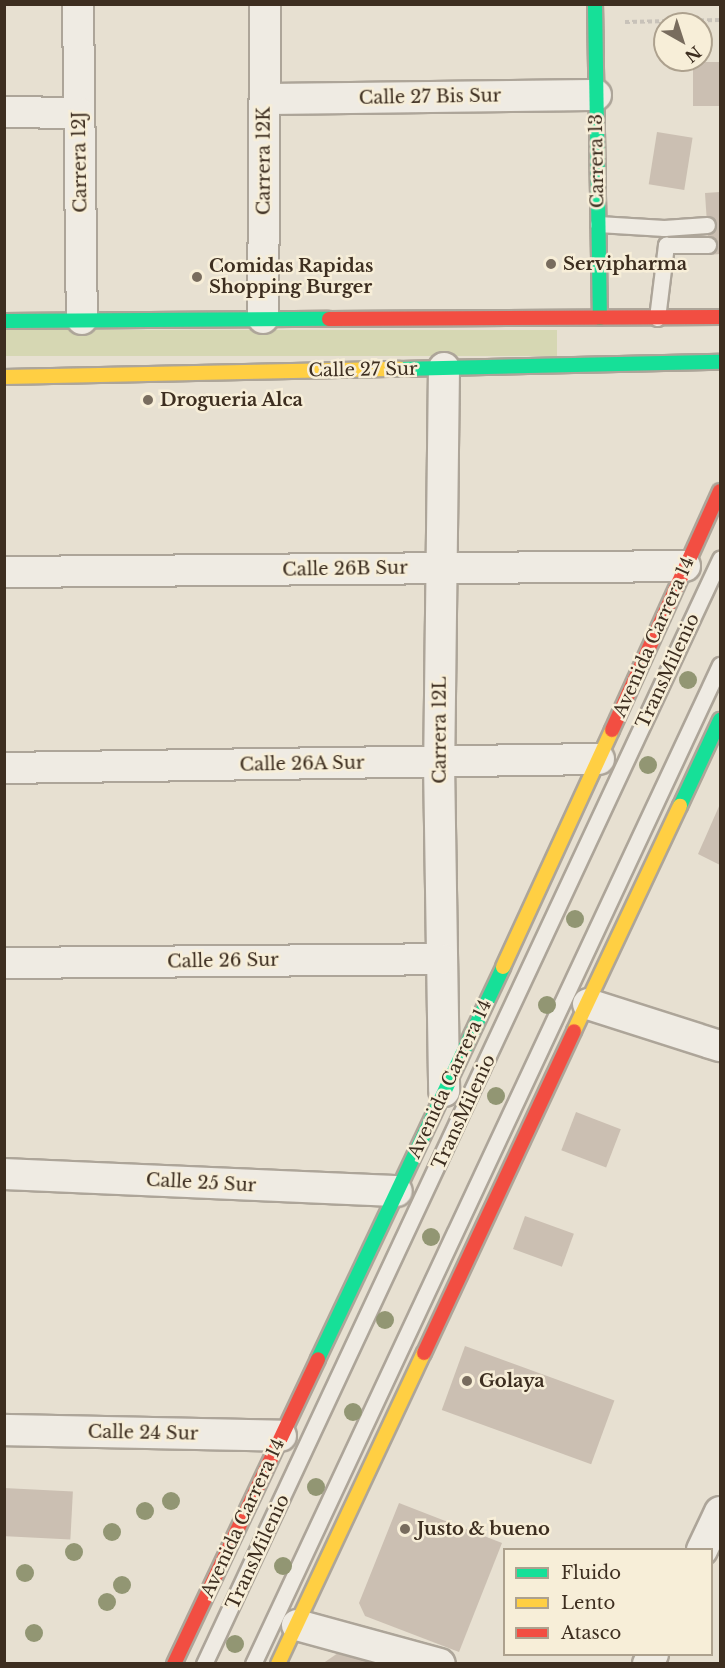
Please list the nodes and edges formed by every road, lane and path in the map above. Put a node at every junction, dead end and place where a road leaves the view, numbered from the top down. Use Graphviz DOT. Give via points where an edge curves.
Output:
graph roads {
  1 [pos="78,4"];
  2 [pos="265,4"];
  3 [pos="595,4"];
  4 [pos="720,20"];
  5 [pos="595,23"];
  6 [pos="596,95"];
  7 [pos="265,99"];
  8 [pos="4,112"];
  9 [pos="79,113"];
  10 [pos="598,224"];
  11 [pos="707,225"];
  12 [pos="664,228"];
  13 [pos="666,245"];
  14 [pos="708,245"];
  15 [pos="720,317"];
  16 [pos="263,318"];
  17 [pos="600,318"];
  18 [pos="657,318"];
  19 [pos="82,319"];
  20 [pos="4,321"];
  21 [pos="720,362"];
  22 [pos="444,368"];
  23 [pos="4,377"];
  24 [pos="720,491"];
  25 [pos="720,559"];
  26 [pos="686,566"];
  27 [pos="441,568"];
  28 [pos="4,572"];
  29 [pos="720,665"];
  30 [pos="719,728"];
  31 [pos="599,759"];
  32 [pos="439,762"];
  33 [pos="4,768"];
  34 [pos="442,959"];
  35 [pos="4,963"];
  36 [pos="588,1004"];
  37 [pos="720,1046"];
  38 [pos="444,1091"];
  39 [pos="4,1174"];
  40 [pos="397,1191"];
  41 [pos="4,1430"];
  42 [pos="281,1436"];
  43 [pos="720,1512"];
  44 [pos="703,1548"];
  45 [pos="297,1625"];
  46 [pos="174,1664"];
  47 [pos="204,1664"];
  48 [pos="253,1664"];
  49 [pos="278,1664"];
  50 [pos="440,1664"];
  1 -- 9 [label="street, Carrera 12J"];
  2 -- 7 [label="street, Carrera 12K"];
  3 -- 5 [label="main road, Carrera 13"];
  4 -- 5 [label="path"];
  5 -- 6 [label="main road, Carrera 13"];
  6 -- 7 [label="street, Calle 27 Bis Sur"];
  6 -- 10 [label="main road, Carrera 13"];
  7 -- 16 [label="street, Carrera 12K"];
  8 -- 9 [label="street"];
  9 -- 19 [label="street, Carrera 12J"];
  10 -- 12 [label="lane"];
  10 -- 17 [label="main road, Carrera 13"];
  11 -- 12 [label="lane"];
  12 -- 13 [label="lane"];
  13 -- 14 [label="lane"];
  13 -- 18 [label="lane"];
  15 -- 18 [label="main road"];
  16 -- 17 [label="main road"];
  16 -- 19 [label="main road"];
  17 -- 18 [label="main road"];
  19 -- 20 [label="main road"];
  21 -- 22 [label="main road, Calle 27 Sur"];
  22 -- 23 [label="main road, Calle 27 Sur"];
  22 -- 27 [label="street, Carrera 12L"];
  24 -- 26 [label="main road, Avenida Carrera 14"];
  25 -- 47 [label="lane, TransMilenio"];
  26 -- 27 [label="street, Calle 26B Sur"];
  26 -- 31 [label="main road, Avenida Carrera 14"];
  27 -- 28 [label="street, Calle 26B Sur"];
  27 -- 32 [label="street, Carrera 12L"];
  29 -- 48 [label="lane"];
  30 -- 36 [label="main road"];
  31 -- 32 [label="street, Calle 26A Sur"];
  31 -- 38 [label="main road, Avenida Carrera 14"];
  32 -- 33 [label="street, Calle 26A Sur"];
  32 -- 34 [label="street, Carrera 12L"];
  34 -- 35 [label="street, Calle 26 Sur"];
  34 -- 38 [label="street, Carrera 12L"];
  36 -- 37 [label="street"];
  36 -- 45 [label="main road"];
  38 -- 40 [label="main road, Avenida Carrera 14"];
  39 -- 40 [label="street, Calle 25 Sur"];
  40 -- 42 [label="main road, Avenida Carrera 14"];
  41 -- 42 [label="street, Calle 24 Sur"];
  42 -- 46 [label="main road, Avenida Carrera 14"];
  43 -- 44 [label="street"];
  45 -- 49 [label="main road"];
  45 -- 50 [label="street"];
}
